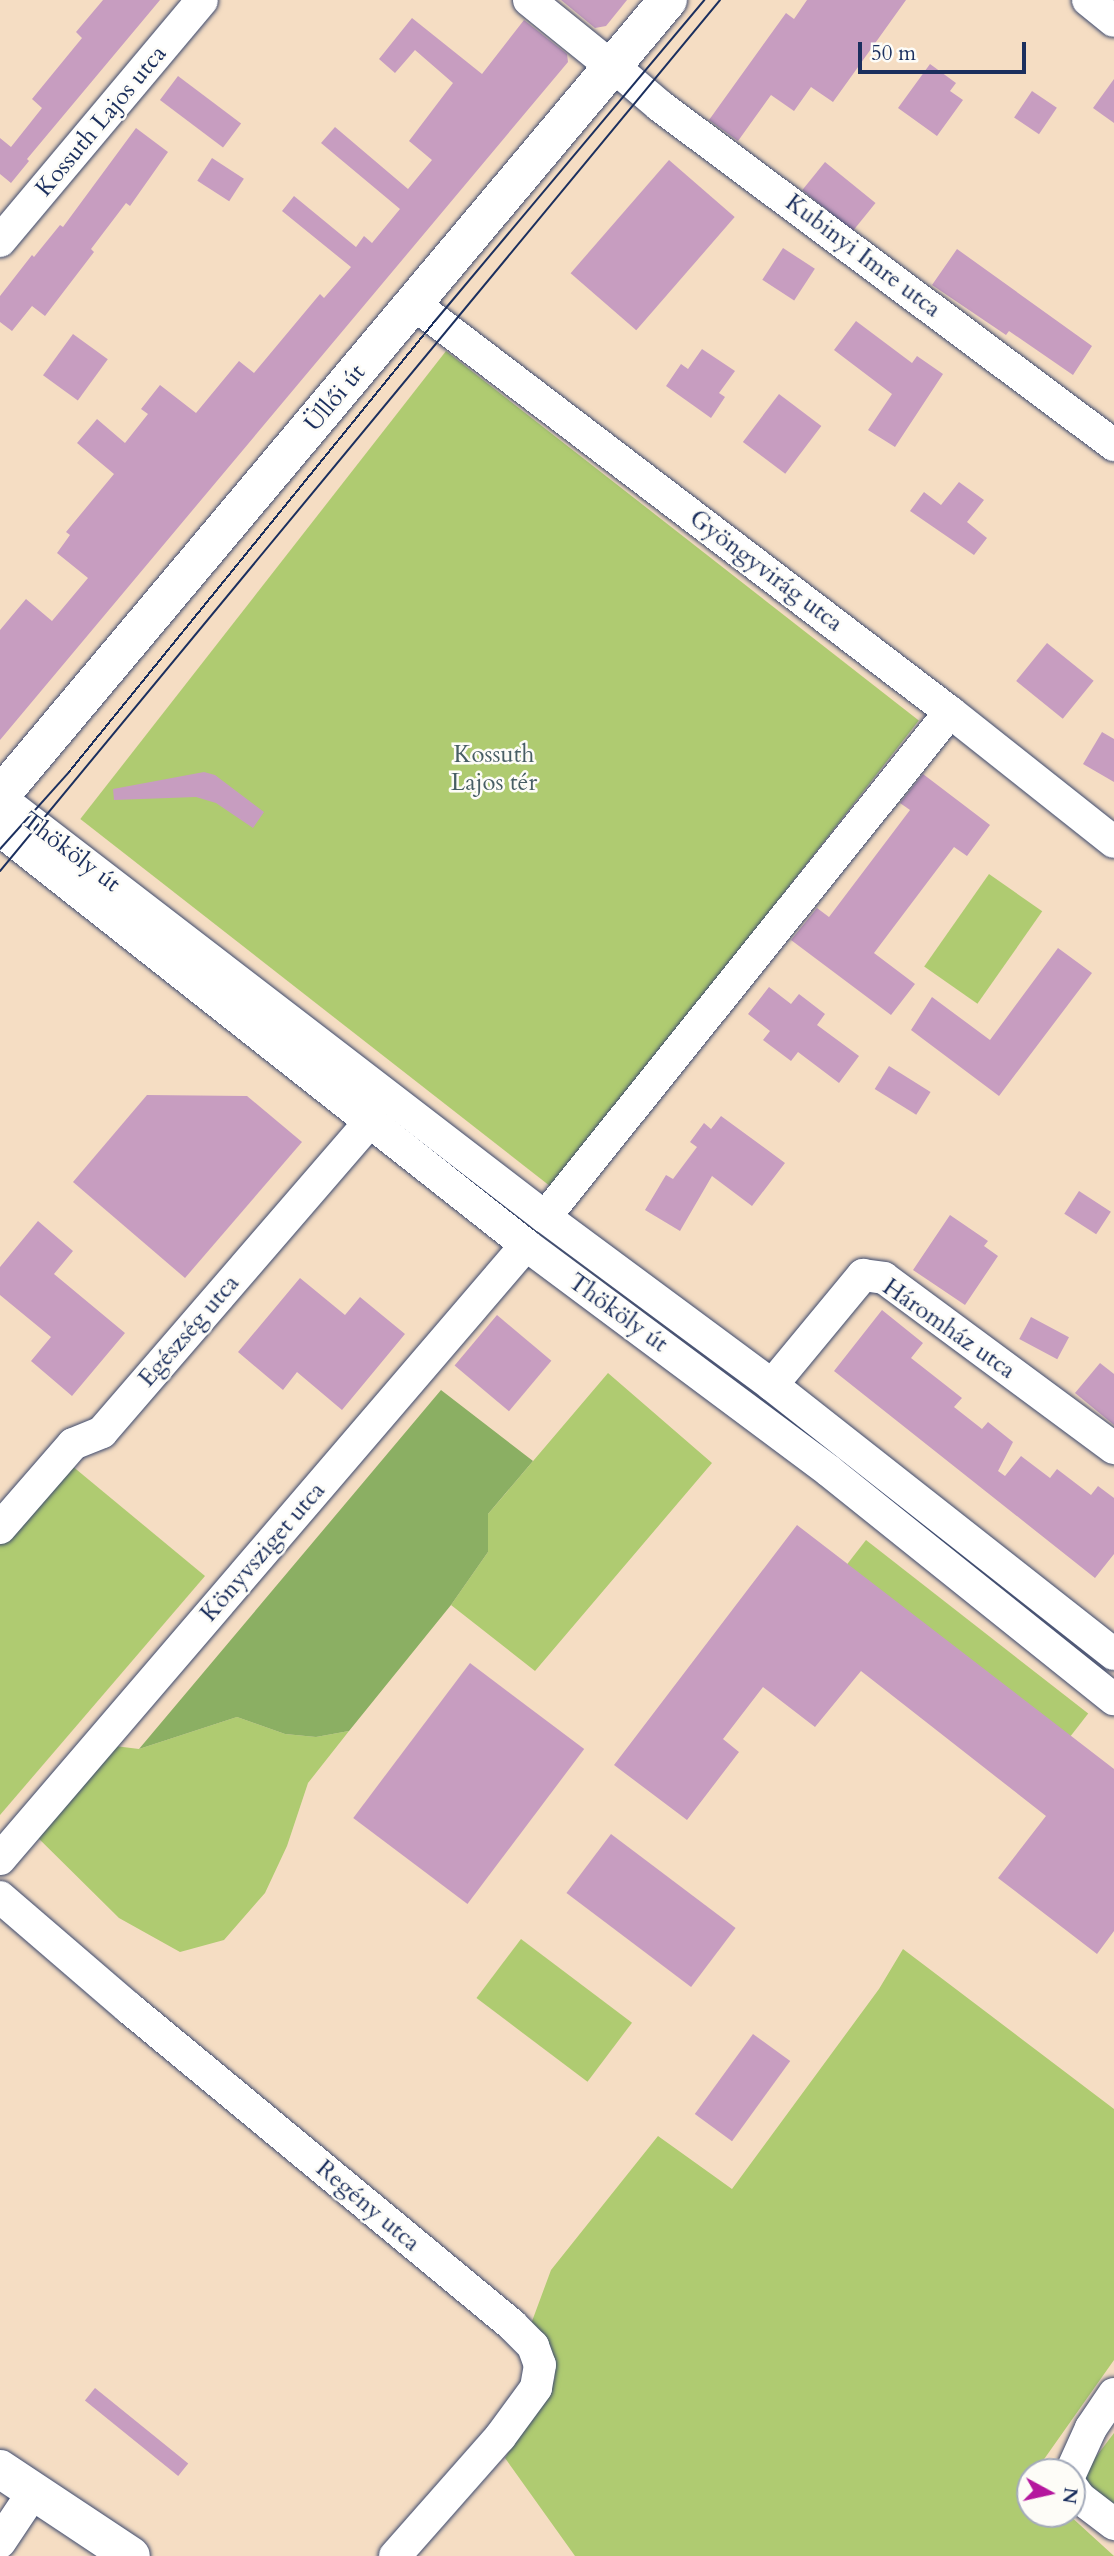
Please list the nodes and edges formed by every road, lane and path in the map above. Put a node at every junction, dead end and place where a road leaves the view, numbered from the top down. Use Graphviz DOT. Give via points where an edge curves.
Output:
graph roads {
  1 [pos="202,0"];
  2 [pos="530,0"];
  3 [pos="668,0"];
  4 [pos="1088,0"];
  5 [pos="1114,21"];
  6 [pos="613,67"];
  7 [pos="0,241"];
  8 [pos="414,304"];
  9 [pos="1114,445"];
  10 [pos="950,712"];
  11 [pos="0,798"];
  12 [pos="1114,842"];
  13 [pos="133,917"];
  14 [pos="370,1122"];
  15 [pos="545,1217"];
  16 [pos="526,1245"];
  17 [pos="772,1385"];
  18 [pos="1114,1448"];
  19 [pos="0,1528"];
  20 [pos="1114,1654"];
  21 [pos="1113,1698"];
  22 [pos="0,1859"];
  23 [pos="0,1897"];
  24 [pos="1114,2394"];
  25 [pos="1077,2458"];
  26 [pos="0,2469"];
  27 [pos="34,2491"];
  28 [pos="1086,2503"];
  29 [pos="1114,2524"];
  30 [pos="0,2542"];
  31 [pos="131,2556"];
  32 [pos="395,2556"];
  1 -- 7 [label="street, Kossuth Lajos utca"];
  2 -- 6 [label="street, Kubinyi Imre utca"];
  3 -- 6 [label="main road, Üllői út"];
  4 -- 5 [label="street"];
  6 -- 8 [label="main road, Üllői út"];
  6 -- 9 [label="street, Kubinyi Imre utca"];
  8 -- 10 [label="street, Gyöngyvirág utca"];
  8 -- 11 [label="main road, Üllői út"];
  10 -- 12 [label="street, Gyöngyvirág utca"];
  10 -- 15 [label="street"];
  11 -- 13 [label="street, Thököly út" via="10,838"];
  13 -- 14 [label="street, Thököly út"];
  13 -- 15 [label="street, Thököly út"];
  14 -- 16 [label="street, Thököly út"];
  14 -- 19 [label="street, Egészség utca" via="103,1432 74,1444"];
  15 -- 17 [label="street, Thököly út"];
  16 -- 21 [label="street, Thököly út" via="829,1471"];
  16 -- 22 [label="street, Könyvsziget utca"];
  17 -- 18 [label="street, Háromház utca" via="863,1275 884,1278"];
  17 -- 20 [label="street, Thököly út"];
  23 -- 32 [label="street, Regény utca" via="533,2346 540,2365 537,2388"];
  24 -- 25 [label="street"];
  26 -- 27 [label="main road"];
  27 -- 30 [label="street"];
  27 -- 31 [label="main road"];
  28 -- 29 [label="street"];
}
